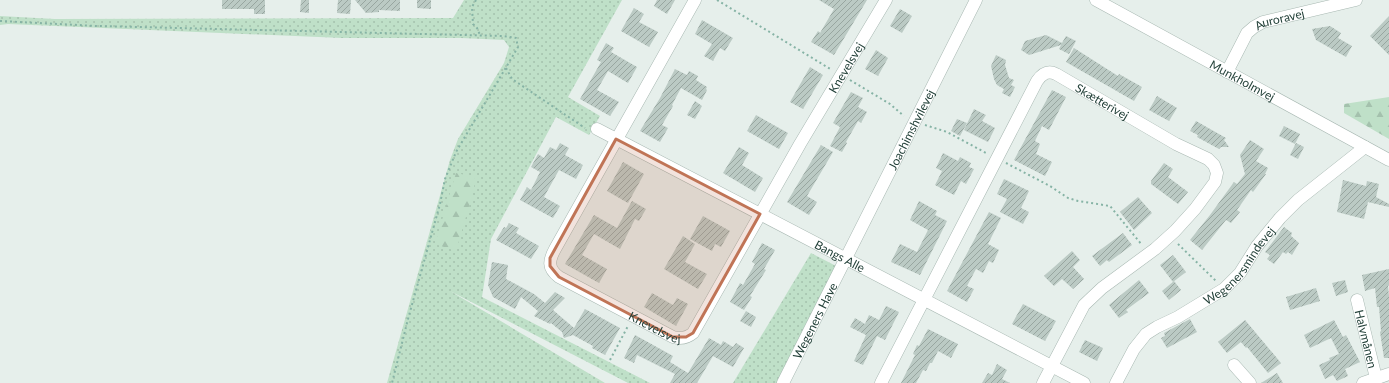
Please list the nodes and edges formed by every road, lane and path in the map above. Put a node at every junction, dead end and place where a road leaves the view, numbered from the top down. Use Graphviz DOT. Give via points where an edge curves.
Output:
graph roads {
  1 [pos="476,0"];
  2 [pos="695,0"];
  3 [pos="717,0"];
  4 [pos="886,0"];
  5 [pos="976,0"];
  6 [pos="1096,0"];
  7 [pos="1356,0"];
  8 [pos="0,21"];
  9 [pos="481,35"];
  10 [pos="796,49"];
  11 [pos="506,68"];
  12 [pos="1227,72"];
  13 [pos="597,129"];
  14 [pos="616,139"];
  15 [pos="1365,147"];
  16 [pos="1389,160"];
  17 [pos="1050,186"];
  18 [pos="760,214"];
  19 [pos="1170,236"];
  20 [pos="1149,253"];
  21 [pos="846,259"];
  22 [pos="1224,289"];
  23 [pos="924,300"];
  24 [pos="1357,300"];
  25 [pos="633,316"];
  26 [pos="610,360"];
  27 [pos="1052,366"];
  28 [pos="1234,366"];
  29 [pos="1389,374"];
  30 [pos="1376,378"];
  31 [pos="392,383"];
  32 [pos="783,383"];
  33 [pos="881,383"];
  34 [pos="1043,383"];
  35 [pos="1084,383"];
  36 [pos="1116,383"];
  37 [pos="1250,383"];
  38 [pos="1363,383"];
  1 -- 9 [label="path" via="472,7 473,24"];
  2 -- 14 [label="street, Knevelsvej"];
  3 -- 10 [label="path"];
  4 -- 18 [label="street, Knevelsvej"];
  5 -- 21 [label="street, Joachimshvilevej"];
  6 -- 12 [label="street, Munkholmvej"];
  7 -- 12 [label="street, Auroravej" via="1263,22 1254,27 1247,32"];
  8 -- 9 [label="path" via="97,26"];
  9 -- 11 [label="path" via="516,38 518,47"];
  11 -- 13 [label="path" via="512,79 585,128 593,131"];
  11 -- 31 [label="path" via="456,152 445,179"];
  12 -- 15 [label="street, Munkholmvej"];
  13 -- 14 [label="street, Bangs Alle"];
  14 -- 18 [label="street, Bangs Alle"];
  14 -- 25 [label="street, Knevelsvej" via="549,263 559,277"];
  15 -- 16 [label="street, Munkholmvej"];
  15 -- 22 [label="street, Wegenersmindevej" via="1298,200 1280,218 1257,246 1240,273"];
  17 -- 20 [label="path" via="1068,198 1110,206"];
  18 -- 21 [label="street, Bangs Alle"];
  18 -- 25 [label="street, Knevelsvej" via="690,335 675,338"];
  19 -- 20 [label="street, Skætterivej"];
  19 -- 22 [label="path"];
  19 -- 23 [label="street, Skætterivej" via="1215,182 1217,173 1214,165 1208,159 1176,144 1056,74 1046,73 1037,81"];
  20 -- 27 [label="street, Skætterivej" via="1102,288 1084,305"];
  21 -- 23 [label="street, Bangs Alle"];
  21 -- 32 [label="street, Wegeners Have"];
  22 -- 36 [label="street, Wegenersmindevej" via="1146,334 1134,349"];
  23 -- 27 [label="street, Bangs Alle"];
  23 -- 33 [label="street, Skætterivej"];
  24 -- 30 [label="street, Halvmånen"];
  25 -- 26 [label="path"];
  27 -- 34 [label="street, Skætterivej"];
  27 -- 35 [label="street, Bangs Alle"];
  28 -- 37 [label="street"];
  29 -- 30 [label="street, Halvmånen"];
  30 -- 38 [label="street, Halvmånen"];
}
